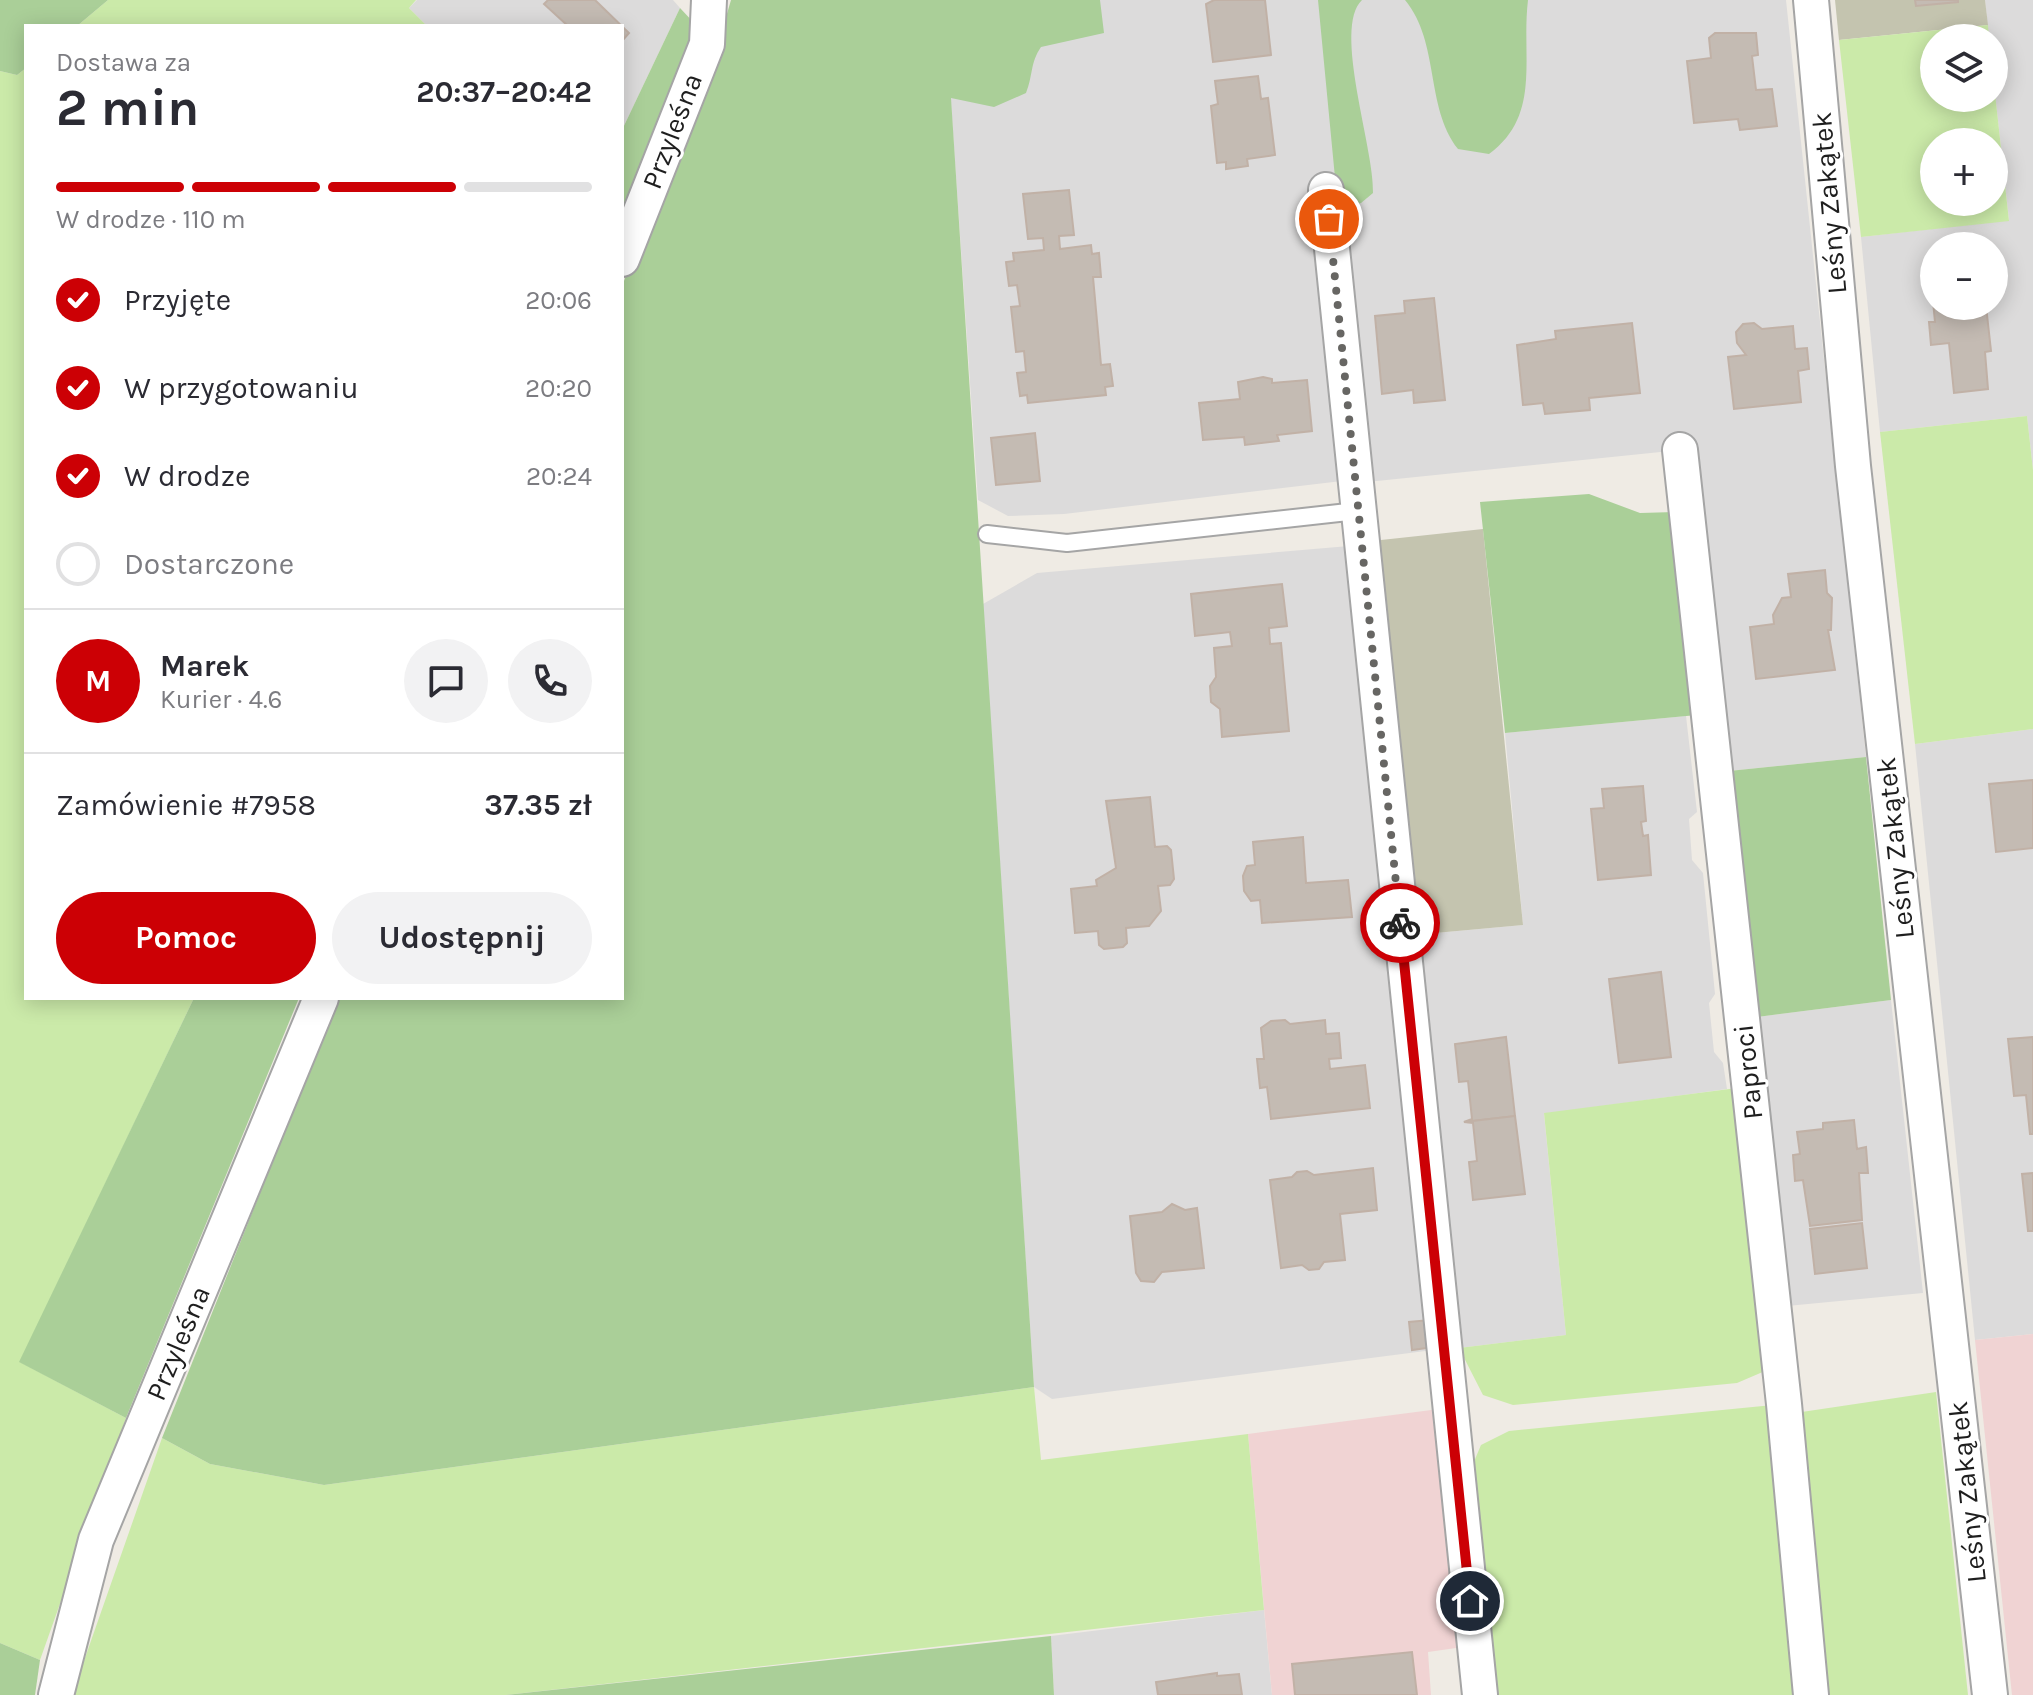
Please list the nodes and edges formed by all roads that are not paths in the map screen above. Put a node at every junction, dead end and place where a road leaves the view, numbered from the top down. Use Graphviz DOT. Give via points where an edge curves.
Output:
graph roads {
  1 [pos="709,0"];
  2 [pos="1811,0"];
  3 [pos="1326,190"];
  4 [pos="624,254"];
  5 [pos="1680,450"];
  6 [pos="1357,511"];
  7 [pos="987,534"];
  8 [pos="320,1000"];
  9 [pos="56,1695"];
  10 [pos="1480,1695"];
  11 [pos="1811,1695"];
  12 [pos="1990,1695"];
  1 -- 4 [label="street, Przyleśna" via="707,44"];
  2 -- 12 [label="street, Leśny Zakątek" via="1854,481"];
  3 -- 6 [label="street"];
  5 -- 11 [label="street, Paproci" via="1783,1388"];
  6 -- 7 [label="lane" via="1067,543"];
  6 -- 10 [label="street"];
  8 -- 9 [label="street, Przyleśna" via="96,1540"];
}
